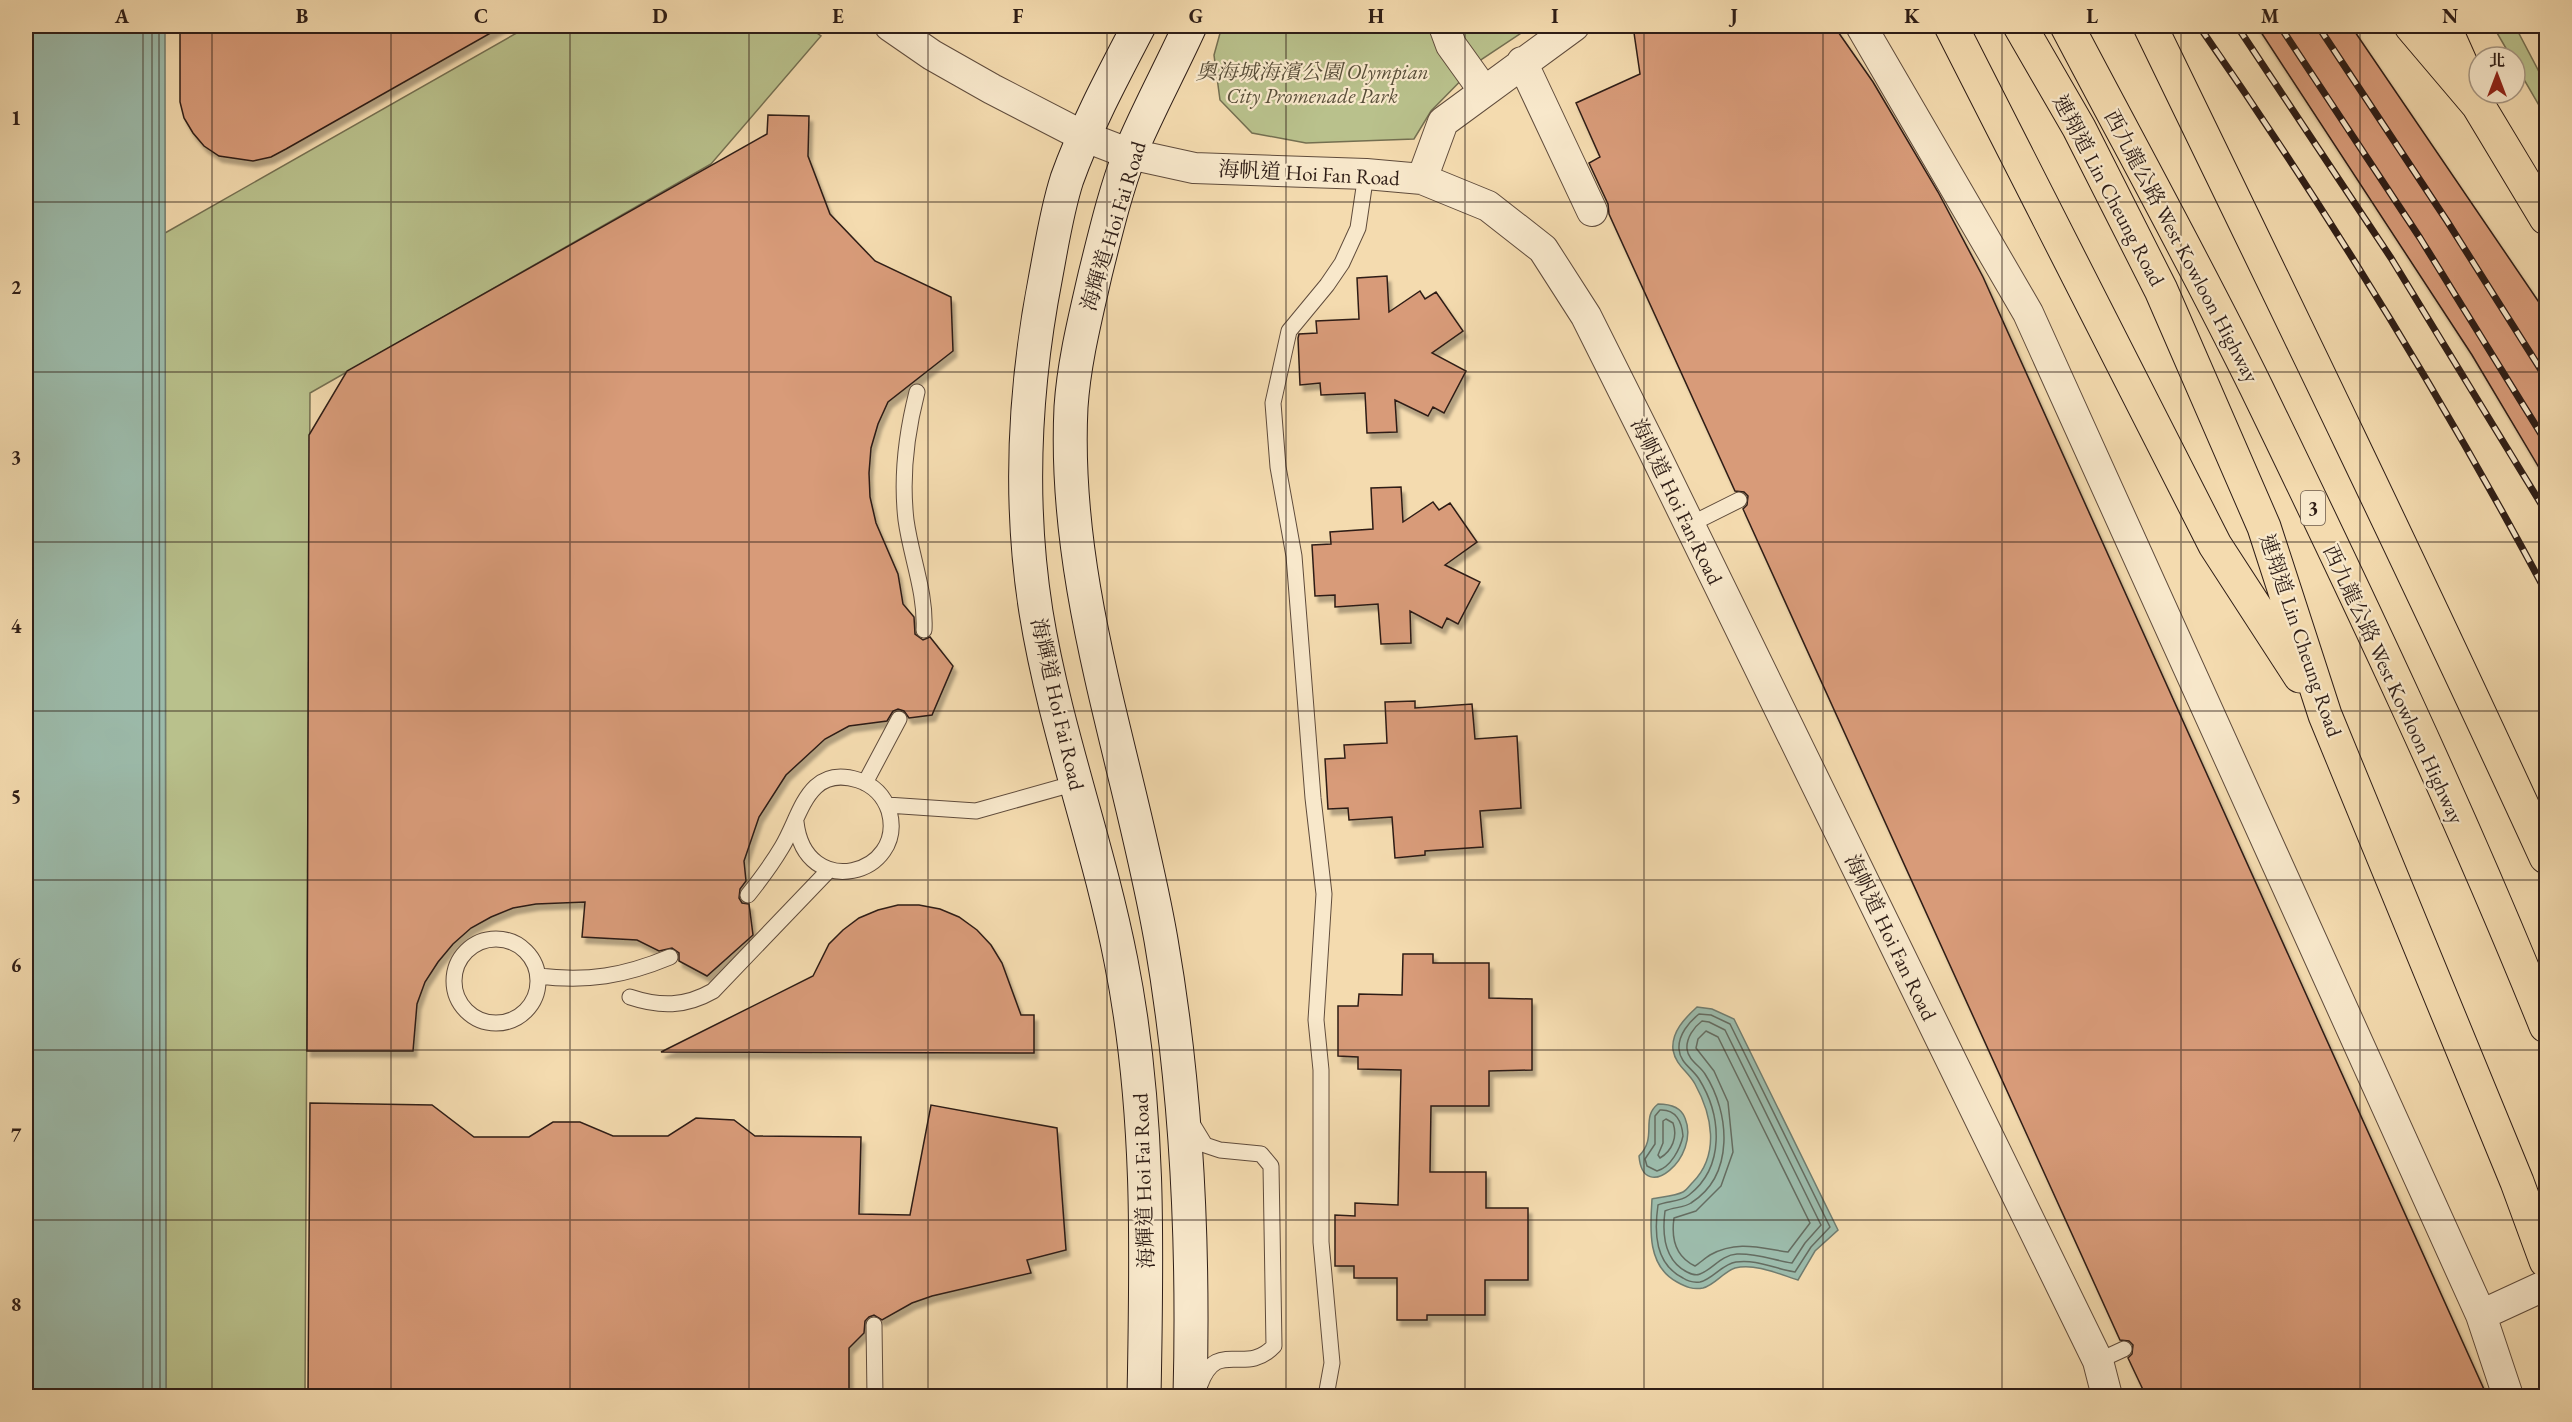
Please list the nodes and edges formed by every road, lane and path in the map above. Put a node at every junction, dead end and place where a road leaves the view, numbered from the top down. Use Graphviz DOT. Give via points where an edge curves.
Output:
graph roads {
  1 [pos="890,26"];
  2 [pos="1138,26"];
  3 [pos="1190,26"];
  4 [pos="1444,26"];
  5 [pos="1574,26"];
  6 [pos="1861,26"];
  7 [pos="1951,26"];
  8 [pos="2020,26"];
  9 [pos="2067,26"];
  10 [pos="2150,26"];
  11 [pos="2411,26"];
  12 [pos="2444,26"];
  13 [pos="1522,62"];
  14 [pos="2467,79"];
  15 [pos="1484,91"];
  16 [pos="2467,92"];
  17 [pos="2478,105"];
  18 [pos="1083,136"];
  19 [pos="1130,154"];
  20 [pos="1366,174"];
  21 [pos="1422,178"];
  22 [pos="1592,211"];
  23 [pos="2547,218"];
  24 [pos="917,392"];
  25 [pos="1739,500"];
  26 [pos="1689,525"];
  27 [pos="924,630"];
  28 [pos="2325,715"];
  29 [pos="899,719"];
  30 [pos="865,783"];
  31 [pos="1076,783"];
  32 [pos="887,805"];
  33 [pos="796,822"];
  34 [pos="2547,857"];
  35 [pos="829,870"];
  36 [pos="748,895"];
  37 [pos="670,957"];
  38 [pos="538,976"];
  39 [pos="630,997"];
  40 [pos="2541,1014"];
  41 [pos="1182,1110"];
  42 [pos="2547,1261"];
  43 [pos="2547,1285"];
  44 [pos="2481,1315"];
  45 [pos="874,1325"];
  46 [pos="2124,1349"];
  47 [pos="2097,1361"];
  48 [pos="875,1396"];
  49 [pos="1144,1396"];
  50 [pos="1190,1396"];
  51 [pos="1196,1396"];
  52 [pos="1326,1396"];
  53 [pos="2107,1396"];
  54 [pos="2508,1396"];
  1 -- 18 [label="street, 海帆道 Hoi Fan Road" via="932,55"];
  2 -- 18 [label="street, 海輝道 Hoi Fai Road"];
  3 -- 19 [label="street, 海輝道 Hoi Fai Road"];
  4 -- 15 [label="street" via="1451,45"];
  5 -- 13 [label="street"];
  6 -- 44 [label="street" via="2028,313"];
  7 -- 28 [label="highway" via="2214,545"];
  8 -- 28 [label="highway, 連翔道 Lin Cheung Road" via="2079,128 2161,290 2265,527"];
  9 -- 40 [label="highway, 西九龍公路 West Kowloon Highway / 3" via="2255,385 2401,694"];
  10 -- 34 [label="highway"];
  11 -- 16 [label="highway"];
  12 -- 14 [label="highway"];
  13 -- 15 [label="street"];
  13 -- 22 [label="street"];
  15 -- 21 [label="street" via="1443,122"];
  17 -- 23 [label="highway"];
  18 -- 19 [label="street, 海帆道 Hoi Fan Road"];
  18 -- 31 [label="street, 海輝道 Hoi Fai Road" via="1053,234 1033,342 1026,435 1026,523 1036,612"];
  19 -- 20 [label="street, 海帆道 Hoi Fan Road" via="1194,168"];
  19 -- 41 [label="street, 海輝道 Hoi Fai Road" via="1078,344 1071,406 1074,522 1102,688 1161,940 1180,1064"];
  20 -- 21 [label="street, 海帆道 Hoi Fan Road"];
  20 -- 52 [label="lane" via="1358,228 1342,263 1290,331 1273,404 1278,467 1294,556 1324,894 1316,1020 1321,1070 1321,1242 1332,1363"];
  21 -- 26 [label="street, 海帆道 Hoi Fan Road" via="1488,206 1543,249 1586,316"];
  24 -- 27 [label="lane" via="909,423 904,485"];
  25 -- 26 [label="lane"];
  26 -- 47 [label="street, 海帆道 Hoi Fan Road"];
  28 -- 42 [label="highway, 連翔道 Lin Cheung Road"];
  29 -- 30 [label="lane"];
  30 -- 32 [label="lane"];
  30 -- 33 [label="lane" via="835,778 820,784 808,794"];
  31 -- 32 [label="lane" via="976,811"];
  31 -- 49 [label="street, 海輝道 Hoi Fai Road" via="1121,960 1139,1070 1147,1222"];
  32 -- 35 [label="lane" via="890,836 879,856 860,869"];
  33 -- 35 [label="lane" via="804,852"];
  33 -- 36 [label="lane"];
  35 -- 39 [label="lane" via="713,991 670,1006"];
  37 -- 38 [label="lane" via="617,976"];
  38 -- 38 [label="lane" via="532,1003 510,1021 483,1022 460,1006 454,993 453,979 459,960 473,945 486,940 501,939 526,951"];
  41 -- 50 [label="street, 海輝道 Hoi Fai Road" via="1192,1314"];
  41 -- 51 [label="lane" via="1205,1145 1261,1154 1271,1166 1274,1346 1266,1355 1252,1359 1217,1360 1206,1368"];
  43 -- 44 [label="street"];
  44 -- 54 [label="street"];
  45 -- 48 [label="lane"];
  46 -- 47 [label="lane"];
  47 -- 53 [label="street, 海帆道 Hoi Fan Road"];
}
